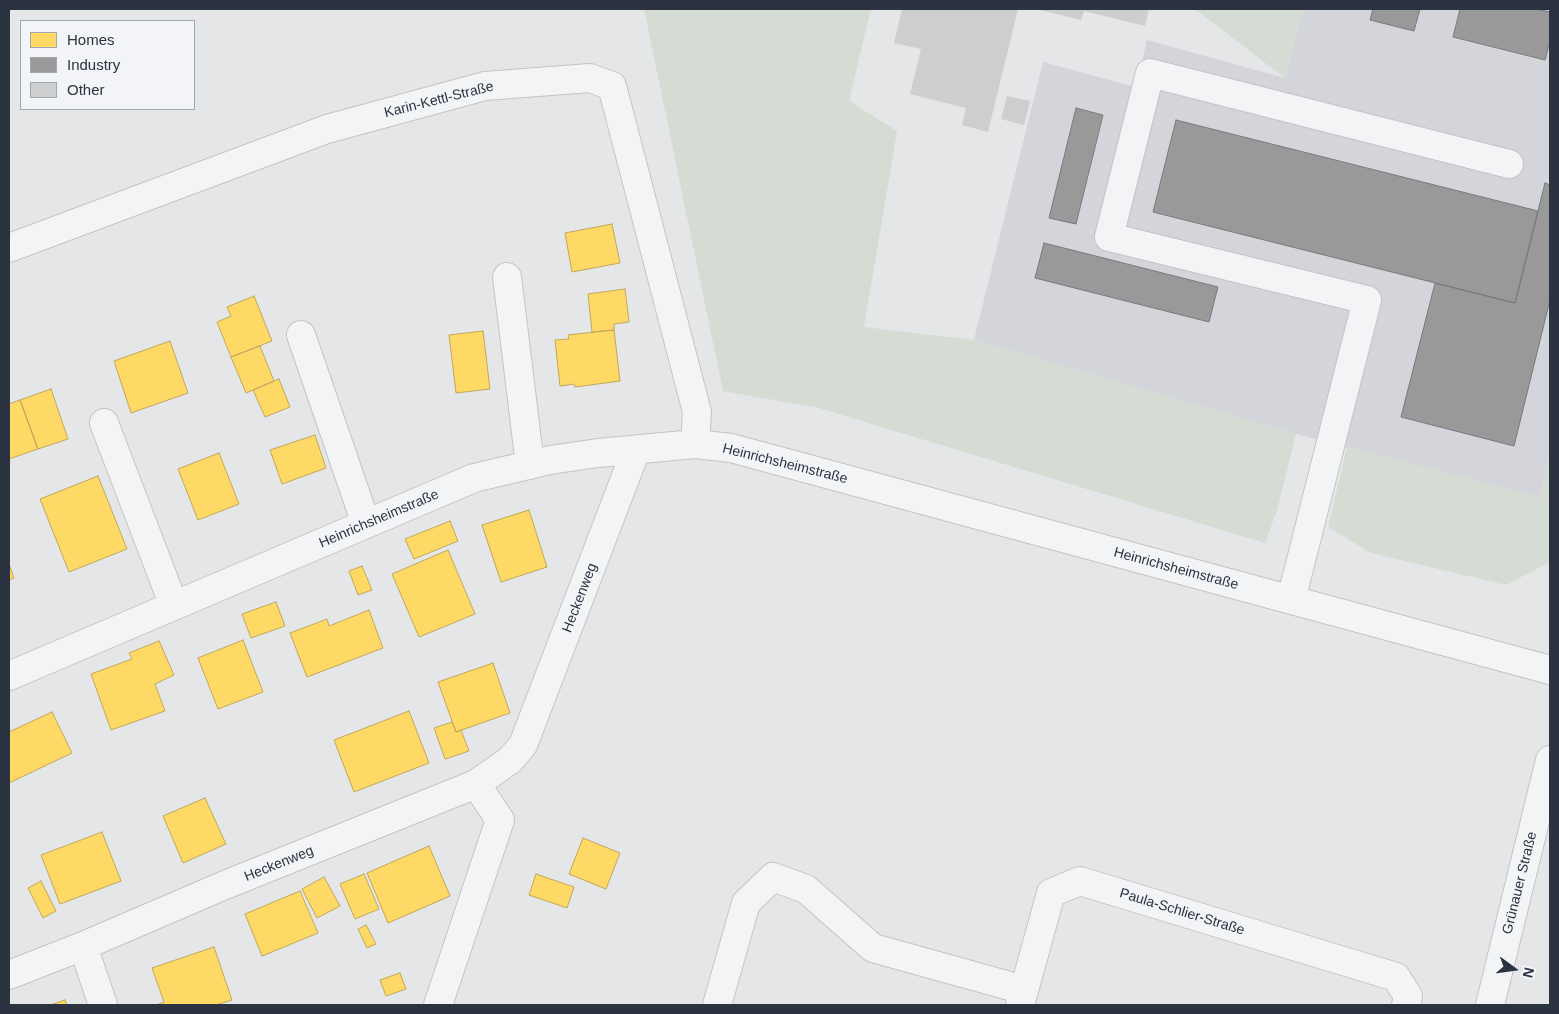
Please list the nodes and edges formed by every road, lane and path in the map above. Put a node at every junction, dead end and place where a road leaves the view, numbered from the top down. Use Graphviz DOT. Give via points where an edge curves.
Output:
graph roads {
  1 [pos="1510,164"];
  2 [pos="9,248"];
  3 [pos="507,277"];
  4 [pos="301,335"];
  5 [pos="104,424"];
  6 [pos="695,444"];
  7 [pos="636,450"];
  8 [pos="530,465"];
  9 [pos="366,524"];
  10 [pos="1291,600"];
  11 [pos="174,606"];
  12 [pos="1550,670"];
  13 [pos="9,676"];
  14 [pos="1550,760"];
  15 [pos="476,784"];
  16 [pos="83,946"];
  17 [pos="9,975"];
  18 [pos="1022,998"];
  19 [pos="103,1005"];
  20 [pos="438,1005"];
  21 [pos="717,1005"];
  22 [pos="1406,1005"];
  23 [pos="1490,1005"];
  1 -- 10 [label="street" via="1150,73 1110,236 1367,300"];
  2 -- 6 [label="street, Karin-Kettl-Straße" via="327,129 485,86 590,78 612,86 697,412"];
  3 -- 8 [label="street"];
  4 -- 9 [label="street"];
  5 -- 11 [label="street"];
  6 -- 7 [label="street, Heinrichsheimstraße"];
  6 -- 10 [label="street, Heinrichsheimstraße" via="731,448"];
  7 -- 8 [label="street, Heinrichsheimstraße"];
  7 -- 15 [label="street, Heckenweg" via="523,745 510,760"];
  8 -- 9 [label="street, Heinrichsheimstraße" via="474,478"];
  9 -- 11 [label="street, Heinrichsheimstraße"];
  10 -- 12 [label="street, Heinrichsheimstraße"];
  11 -- 13 [label="street, Heinrichsheimstraße"];
  14 -- 23 [label="street, Grünauer Straße"];
  15 -- 16 [label="street, Heckenweg"];
  15 -- 20 [label="street" via="500,820"];
  16 -- 17 [label="street, Heckenweg"];
  16 -- 19 [label="street"];
  18 -- 21 [label="street" via="873,948 806,889 773,877 746,903"];
  18 -- 22 [label="street, Paula-Schlier-Straße" via="1051,893 1080,881 1396,977 1408,996"];
}
